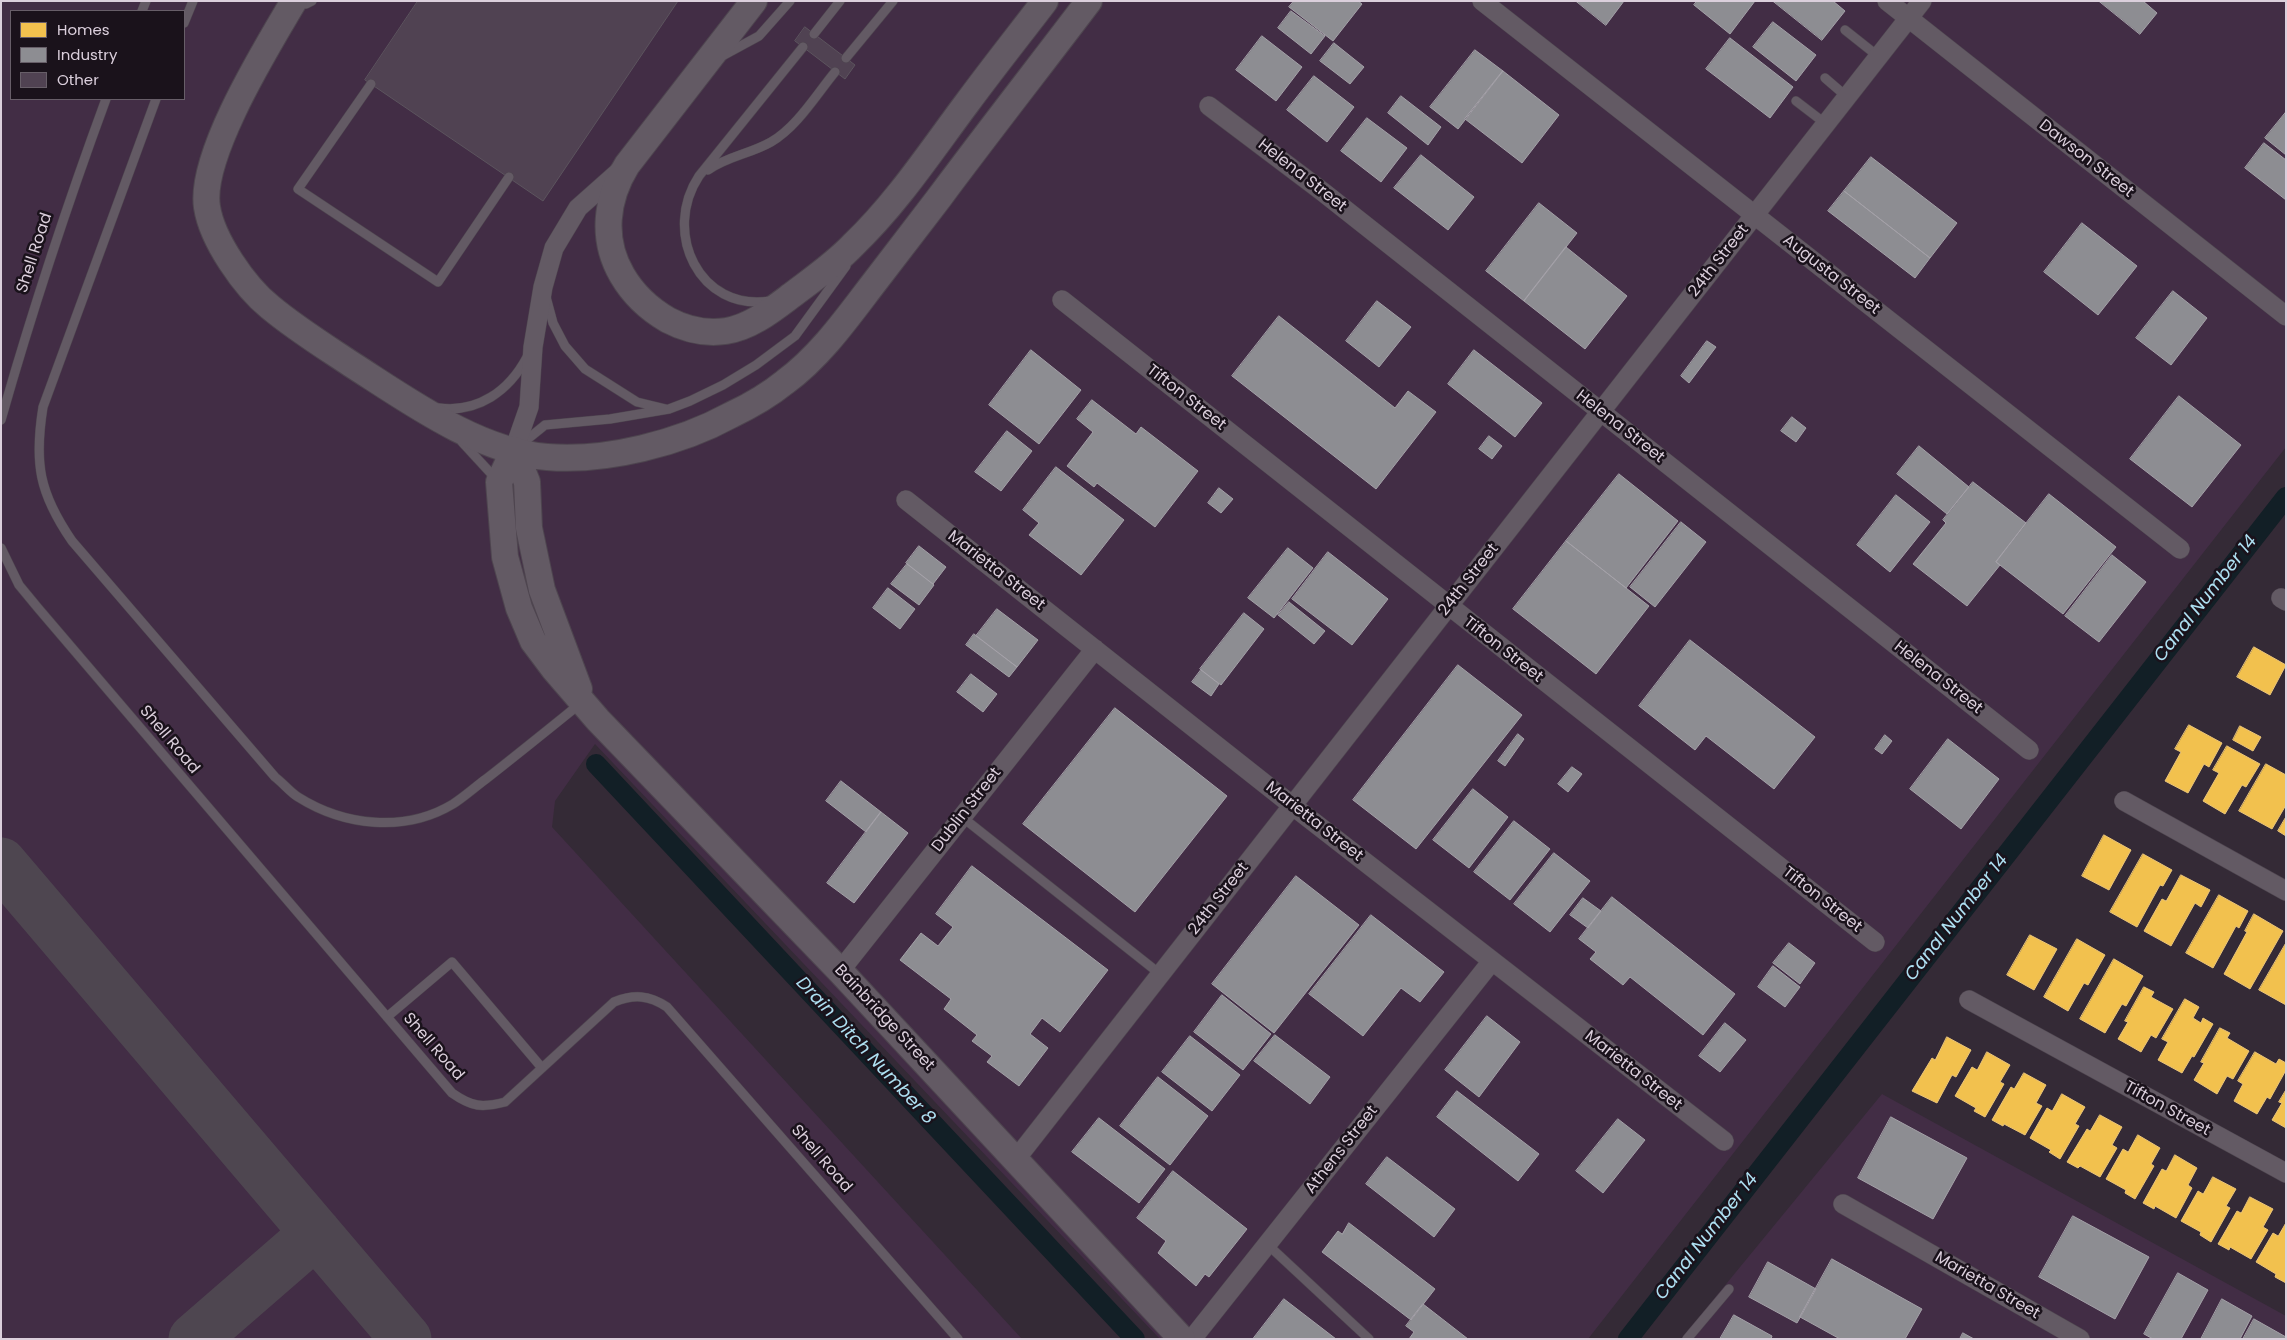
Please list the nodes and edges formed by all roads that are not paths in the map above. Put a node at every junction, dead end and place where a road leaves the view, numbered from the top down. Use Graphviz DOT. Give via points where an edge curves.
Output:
graph roads {
  1 [pos="193,1"];
  2 [pos="754,1"];
  3 [pos="790,1"];
  4 [pos="840,1"];
  5 [pos="893,1"];
  6 [pos="1045,1"];
  7 [pos="1089,1"];
  8 [pos="1482,1"];
  9 [pos="1887,1"];
  10 [pos="1922,1"];
  11 [pos="305,2"];
  12 [pos="738,13"];
  13 [pos="1909,18"];
  14 [pos="185,21"];
  15 [pos="1845,30"];
  16 [pos="814,34"];
  17 [pos="803,47"];
  18 [pos="1879,57"];
  19 [pos="846,58"];
  20 [pos="704,66"];
  21 [pos="835,72"];
  22 [pos="1825,78"];
  23 [pos="371,84"];
  24 [pos="1848,96"];
  25 [pos="106,100"];
  26 [pos="156,100"];
  27 [pos="1796,101"];
  28 [pos="1209,106"];
  29 [pos="1826,124"];
  30 [pos="628,165"];
  31 [pos="699,176"];
  32 [pos="509,177"];
  33 [pos="1754,215"];
  34 [pos="880,217"];
  35 [pos="543,287"];
  36 [pos="796,292"];
  37 [pos="1062,300"];
  38 [pos="2286,316"];
  39 [pos="533,347"];
  40 [pos="409,402"];
  41 [pos="669,409"];
  42 [pos="1601,412"];
  43 [pos="1,420"];
  44 [pos="443,421"];
  45 [pos="514,450"];
  46 [pos="498,482"];
  47 [pos="906,500"];
  48 [pos="1,548"];
  49 [pos="2180,549"];
  50 [pos="529,594"];
  51 [pos="1448,606"];
  52 [pos="1094,649"];
  53 [pos="583,701"];
  54 [pos="2029,750"];
  55 [pos="2124,801"];
  56 [pos="1293,806"];
  57 [pos="962,817"];
  58 [pos="2286,891"];
  59 [pos="1875,942"];
  60 [pos="1492,962"];
  61 [pos="840,971"];
  62 [pos="1160,974"];
  63 [pos="1970,1000"];
  64 [pos="387,1017"];
  65 [pos="542,1068"];
  66 [pos="1724,1141"];
  67 [pos="1016,1159"];
  68 [pos="2286,1174"];
  69 [pos="1843,1204"];
  70 [pos="1267,1244"];
  71 [pos="1729,1289"];
  72 [pos="958,1339"];
  73 [pos="1182,1339"];
  74 [pos="1192,1339"];
  75 [pos="1369,1339"];
  76 [pos="1687,1339"];
  77 [pos="2080,1339"];
  1 -- 14 [label="lane"];
  2 -- 12 [label="main road"];
  3 -- 20 [label="lane" via="759,36"];
  4 -- 16 [label="lane"];
  5 -- 19 [label="lane"];
  6 -- 34 [label="main road"];
  7 -- 45 [label="main road" via="849,316 786,382 729,417 645,447 568,458"];
  8 -- 33 [label="street, Augusta Street"];
  9 -- 13 [label="street, Dawson Street"];
  10 -- 13 [label="street, 24th Street"];
  11 -- 40 [label="main road" via="267,47 226,126 209,175 207,207 218,239 241,278 269,307"];
  12 -- 20 [label="main road"];
  13 -- 18 [label="street, 24th Street"];
  13 -- 38 [label="street, Dawson Street"];
  15 -- 18 [label="lane"];
  17 -- 31 [label="lane"];
  18 -- 24 [label="street, 24th Street"];
  20 -- 30 [label="main road"];
  21 -- 31 [label="lane" via="782,134 761,147 726,159"];
  22 -- 24 [label="lane"];
  23 -- 32 [label="lane" via="298,189 438,282"];
  24 -- 29 [label="street, 24th Street"];
  25 -- 43 [label="lane, Shell Road" via="69,198"];
  26 -- 53 [label="lane" via="43,407 38,460 44,490 72,541 276,777 296,796 344,817 371,824 391,823 425,816 452,804"];
  27 -- 29 [label="lane"];
  28 -- 42 [label="street, Helena Street"];
  29 -- 33 [label="street, 24th Street"];
  30 -- 35 [label="street" via="596,190 568,222 554,248"];
  30 -- 36 [label="main road" via="614,190 609,242 622,275 633,292 649,307 683,327 725,331 767,314"];
  31 -- 36 [label="lane" via="688,196 683,226 685,244 702,275 713,286 744,302 760,303"];
  33 -- 42 [label="street, 24th Street"];
  33 -- 49 [label="street, Augusta Street"];
  34 -- 36 [label="main road" via="838,259"];
  34 -- 41 [label="lane" via="795,336 723,385"];
  35 -- 39 [label="street"];
  35 -- 41 [label="lane" via="553,323 565,346 585,369 637,402"];
  37 -- 51 [label="street, Tifton Street"];
  39 -- 40 [label="lane" via="511,380 478,404 452,410"];
  39 -- 45 [label="street" via="528,407"];
  40 -- 44 [label="main road"];
  41 -- 45 [label="lane" via="545,425"];
  42 -- 51 [label="street, 24th Street"];
  42 -- 54 [label="street, Helena Street"];
  44 -- 45 [label="main road"];
  44 -- 46 [label="lane"];
  45 -- 46 [label="main road"];
  45 -- 50 [label="main road, Bainbridge Street" via="527,482"];
  46 -- 50 [label="main road, Bainbridge Street" via="506,557"];
  47 -- 52 [label="street, Marietta Street"];
  48 -- 64 [label="lane, Shell Road" via="19,585"];
  50 -- 53 [label="main road, Bainbridge Street"];
  51 -- 56 [label="street, 24th Street"];
  51 -- 59 [label="street, Tifton Street"];
  52 -- 56 [label="street, Marietta Street"];
  52 -- 57 [label="street, Dublin Street"];
  53 -- 61 [label="main road, Bainbridge Street"];
  55 -- 58 [label="street"];
  56 -- 60 [label="street, Marietta Street"];
  56 -- 62 [label="street, 24th Street"];
  57 -- 61 [label="street, Dublin Street"];
  57 -- 62 [label="lane"];
  60 -- 66 [label="street, Marietta Street"];
  60 -- 70 [label="street, Athens Street"];
  61 -- 67 [label="main road, Bainbridge Street"];
  62 -- 67 [label="street, 24th Street"];
  63 -- 68 [label="street, Tifton Street"];
  64 -- 65 [label="lane, Shell Road" via="452,1093 467,1104 486,1107 505,1102"];
  64 -- 65 [label="lane" via="452,962"];
  65 -- 72 [label="lane, Shell Road" via="614,1002 629,996 646,997 667,1007"];
  67 -- 73 [label="main road, Bainbridge Street"];
  69 -- 77 [label="street, Marietta Street"];
  70 -- 74 [label="street, Athens Street"];
  70 -- 75 [label="lane"];
  71 -- 76 [label="lane"];
}
